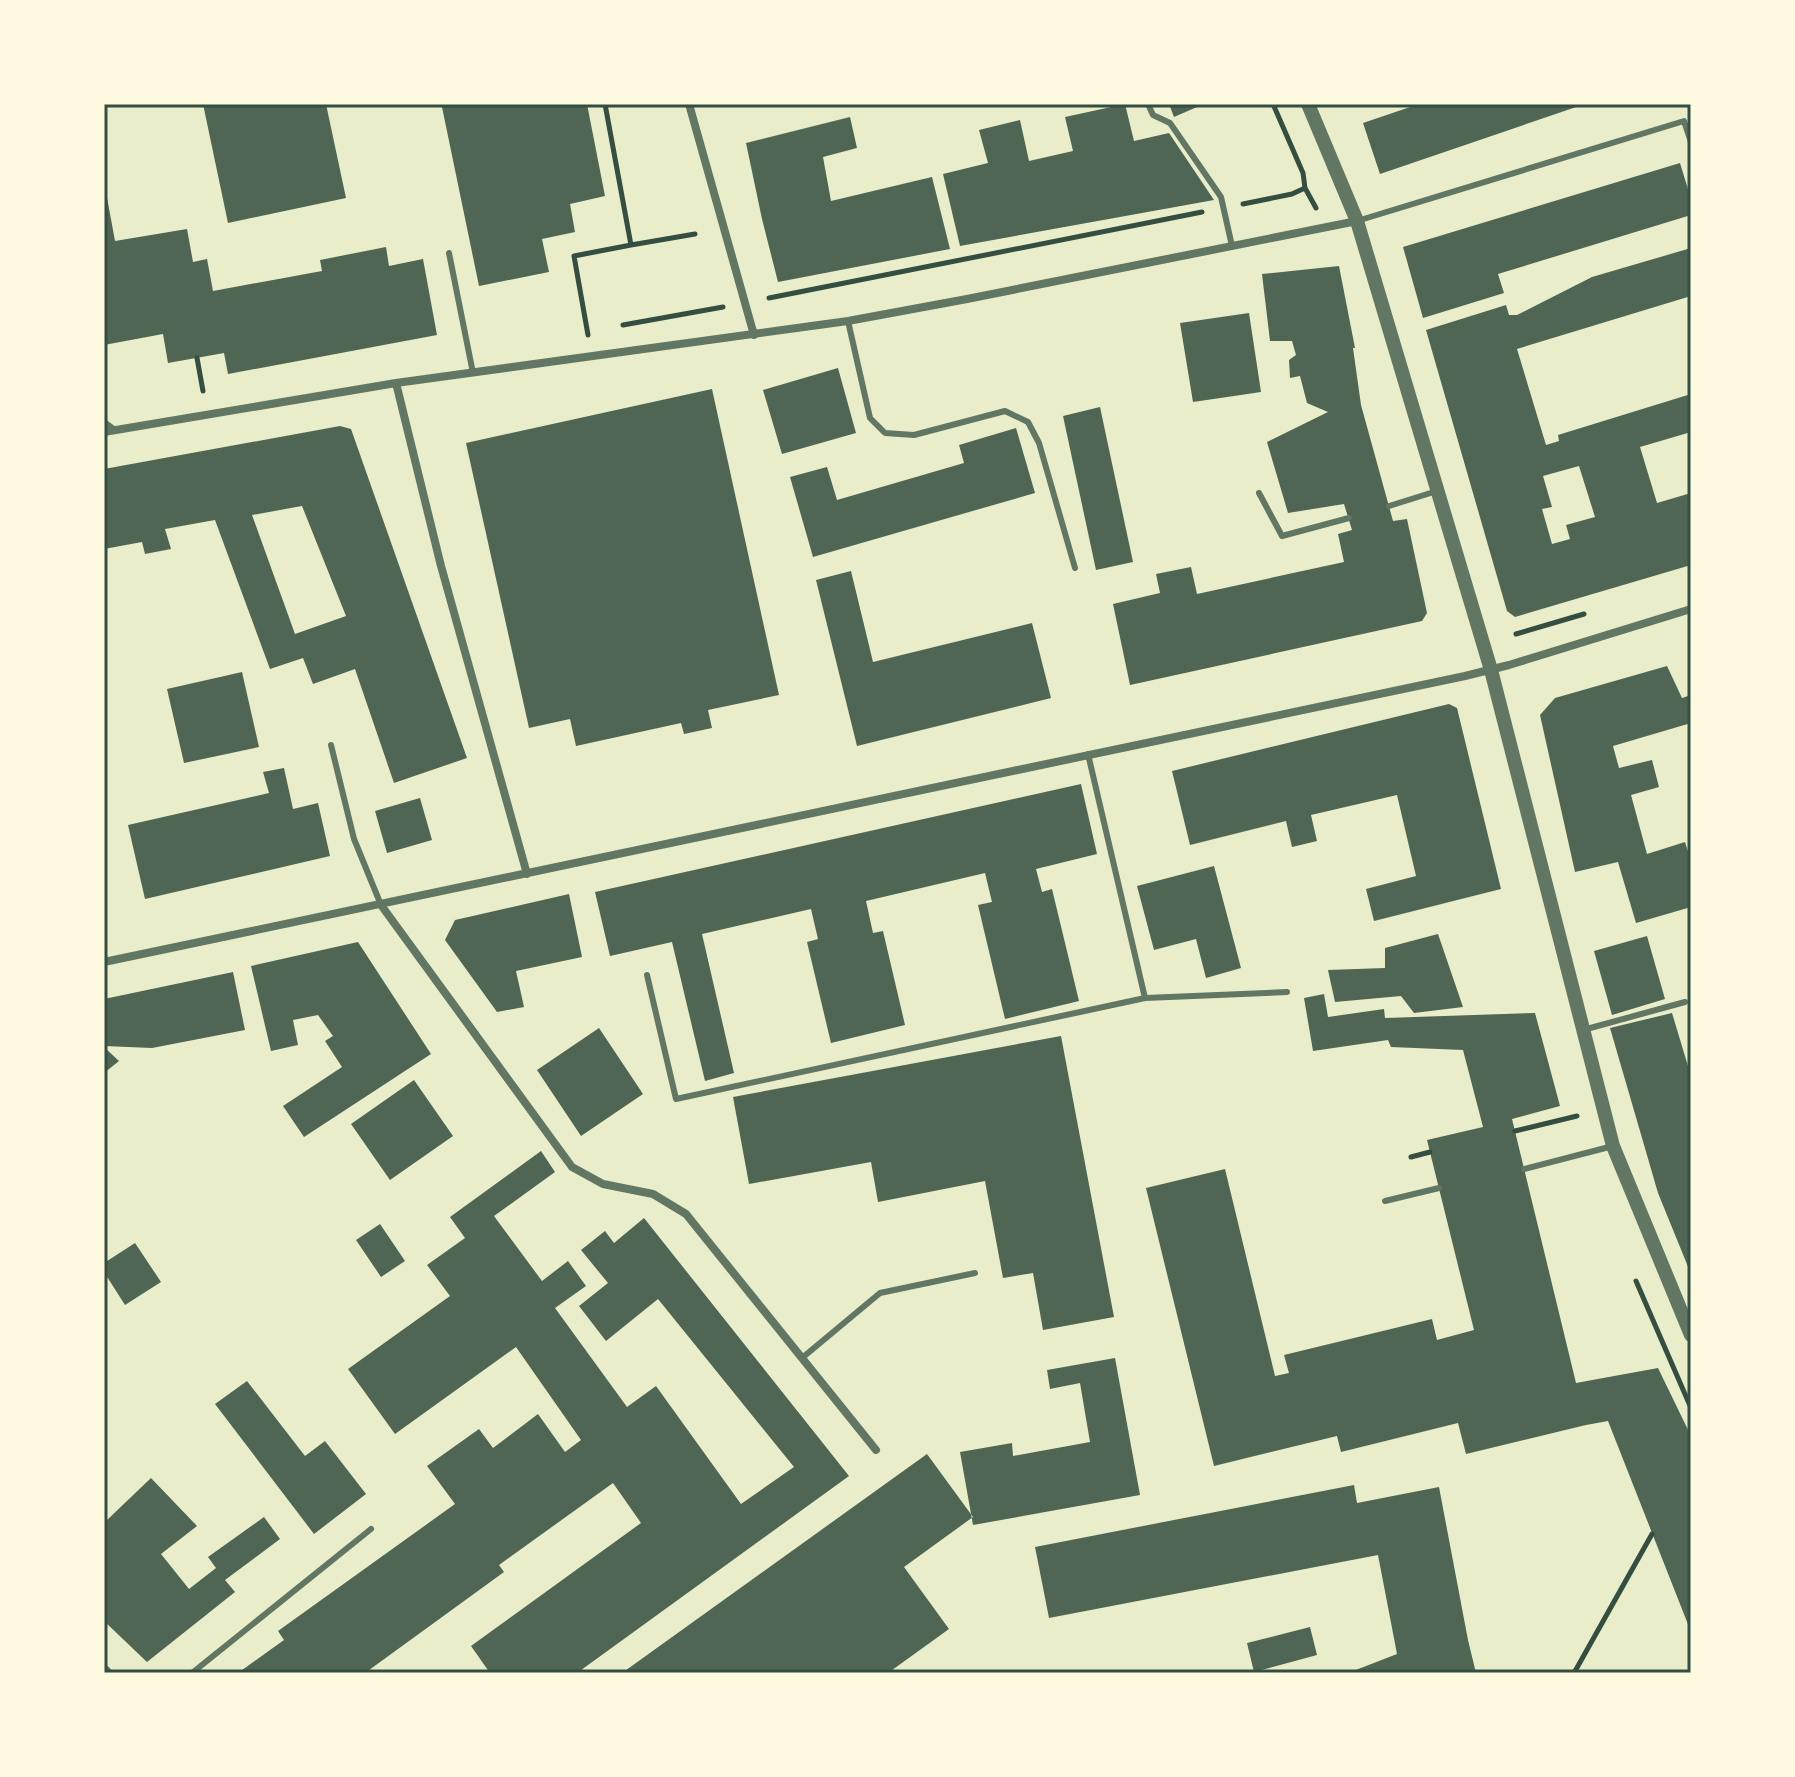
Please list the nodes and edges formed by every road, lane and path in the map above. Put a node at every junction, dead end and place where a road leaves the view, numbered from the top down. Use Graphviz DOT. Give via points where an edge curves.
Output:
graph roads {
  1 [pos="605,104"];
  2 [pos="689,104"];
  3 [pos="1148,104"];
  4 [pos="1273,104"];
  5 [pos="1308,104"];
  6 [pos="1691,142"];
  7 [pos="1223,208"];
  8 [pos="1357,221"];
  9 [pos="695,234"];
  10 [pos="631,245"];
  11 [pos="1232,246"];
  12 [pos="449,253"];
  13 [pos="769,299"];
  14 [pos="848,321"];
  15 [pos="754,335"];
  16 [pos="591,357"];
  17 [pos="197,358"];
  18 [pos="473,373"];
  19 [pos="396,383"];
  20 [pos="203,391"];
  21 [pos="104,422"];
  22 [pos="115,430"];
  23 [pos="104,432"];
  24 [pos="1437,491"];
  25 [pos="1259,493"];
  26 [pos="1389,506"];
  27 [pos="1349,518"];
  28 [pos="1075,568"];
  29 [pos="1691,609"];
  30 [pos="1491,670"];
  31 [pos="331,745"];
  32 [pos="1088,754"];
  33 [pos="527,874"];
  34 [pos="381,905"];
  35 [pos="104,962"];
  36 [pos="647,975"];
  37 [pos="1287,992"];
  38 [pos="1145,998"];
  39 [pos="1685,1002"];
  40 [pos="1583,1030"];
  41 [pos="1577,1116"];
  42 [pos="1515,1131"];
  43 [pos="1613,1146"];
  44 [pos="1430,1152"];
  45 [pos="1411,1157"];
  46 [pos="1524,1169"];
  47 [pos="1439,1188"];
  48 [pos="1385,1201"];
  49 [pos="975,1273"];
  50 [pos="1691,1335"];
  51 [pos="802,1358"];
  52 [pos="876,1450"];
  53 [pos="371,1529"];
  54 [pos="1652,1534"];
  55 [pos="192,1673"];
  56 [pos="1574,1673"];
  1 -- 10 [label="path"];
  2 -- 15 [label="street"];
  3 -- 7 [label="lane" via="1153,115 1170,123 1221,197"];
  4 -- 7 [label="path" via="1305,188"];
  5 -- 8 [label="street"];
  6 -- 8 [label="lane" via="1684,121"];
  7 -- 11 [label="lane"];
  7 -- 13 [label="path"];
  8 -- 11 [label="street"];
  8 -- 24 [label="street"];
  9 -- 10 [label="path"];
  10 -- 16 [label="path" via="574,256"];
  11 -- 14 [label="street"];
  12 -- 18 [label="lane"];
  14 -- 15 [label="street"];
  14 -- 28 [label="lane" via="870,418 885,433 914,435 1005,411 1028,422 1039,443"];
  15 -- 16 [label="street"];
  16 -- 18 [label="street"];
  17 -- 20 [label="path"];
  18 -- 19 [label="street"];
  19 -- 22 [label="street"];
  19 -- 33 [label="street"];
  21 -- 22 [label="lane"];
  22 -- 23 [label="street"];
  24 -- 26 [label="lane"];
  24 -- 30 [label="street"];
  25 -- 27 [label="lane" via="1282,536"];
  29 -- 30 [label="street"];
  30 -- 32 [label="street"];
  30 -- 40 [label="street"];
  31 -- 34 [label="lane" via="354,839"];
  32 -- 33 [label="street"];
  32 -- 38 [label="lane"];
  33 -- 34 [label="street"];
  34 -- 35 [label="street"];
  34 -- 51 [label="street" via="572,1167 603,1184 653,1194 686,1214"];
  36 -- 38 [label="lane" via="676,1099"];
  37 -- 38 [label="lane"];
  39 -- 40 [label="lane"];
  40 -- 43 [label="street"];
  41 -- 42 [label="path"];
  43 -- 46 [label="lane"];
  43 -- 50 [label="street"];
  44 -- 45 [label="path"];
  47 -- 48 [label="lane"];
  49 -- 51 [label="lane" via="880,1293"];
  51 -- 52 [label="street"];
  53 -- 55 [label="lane"];
  54 -- 56 [label="path"];
}
